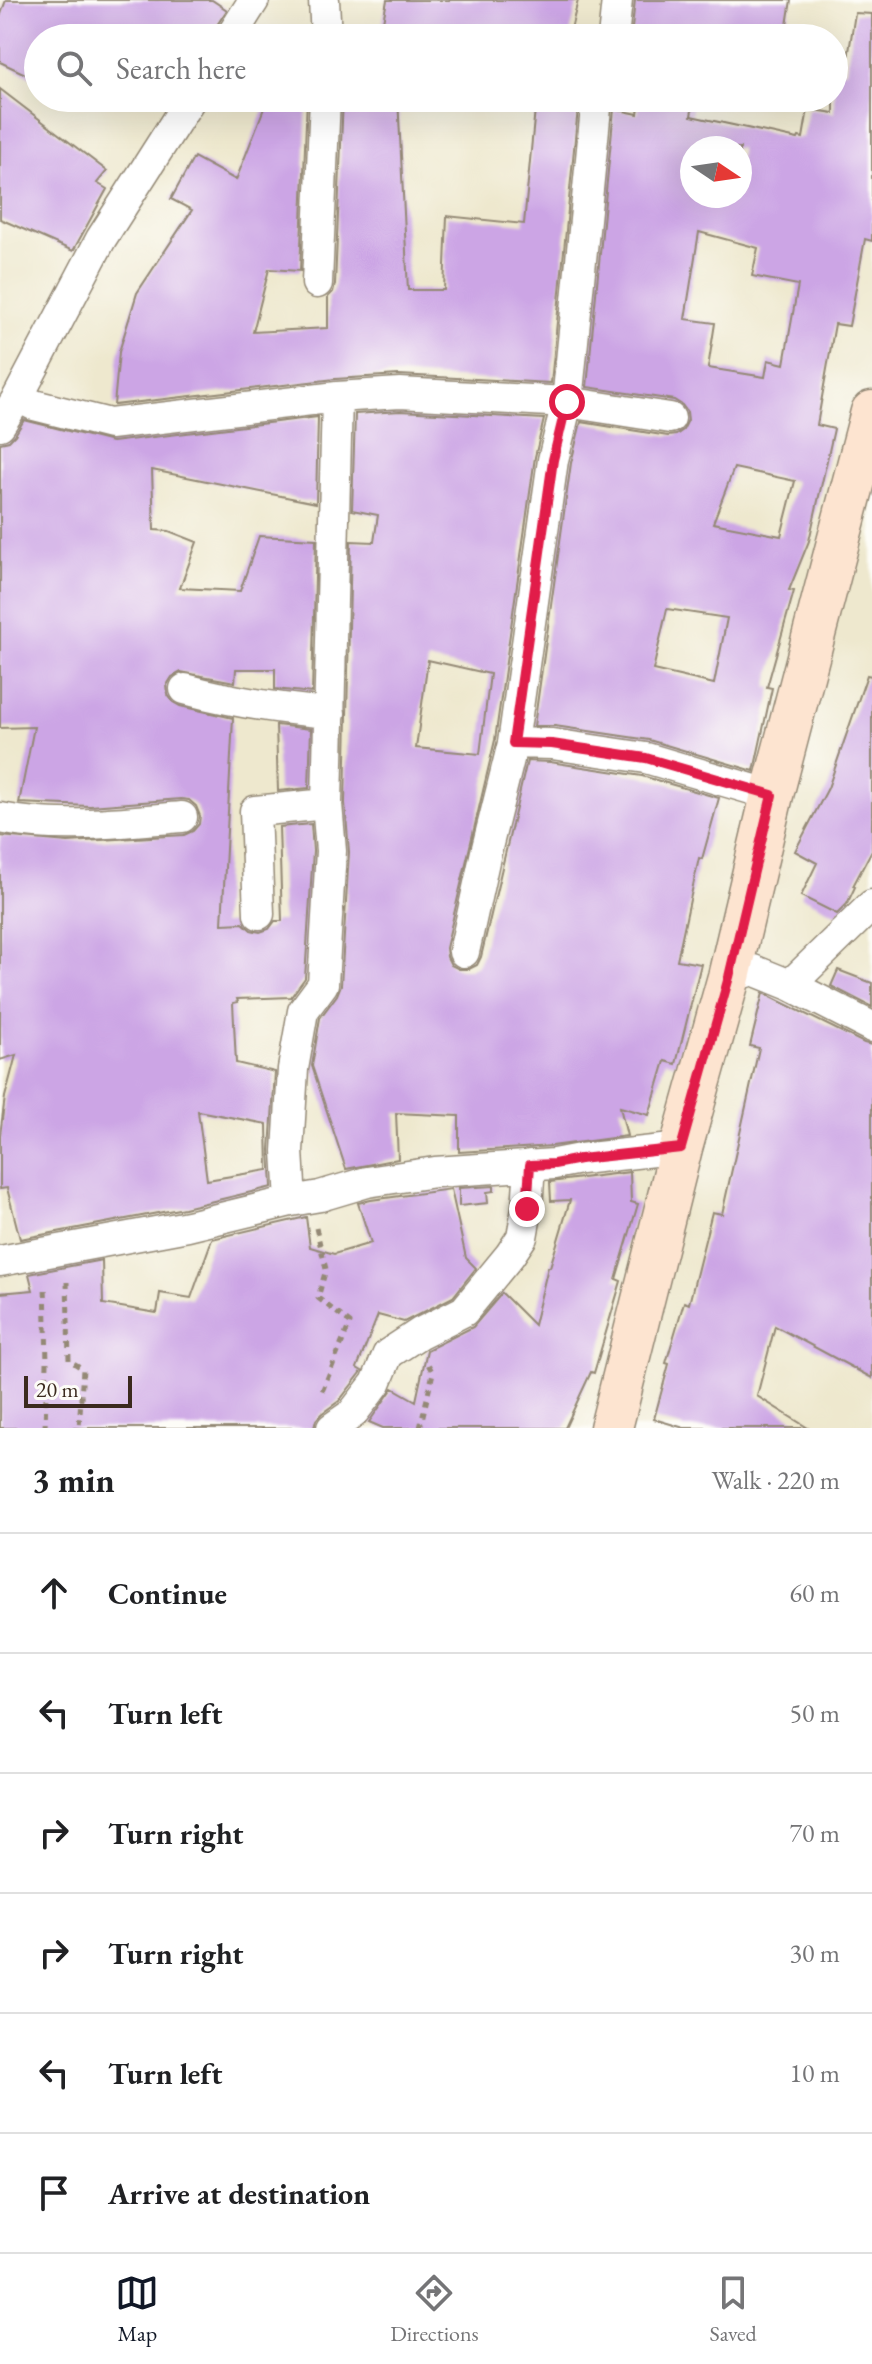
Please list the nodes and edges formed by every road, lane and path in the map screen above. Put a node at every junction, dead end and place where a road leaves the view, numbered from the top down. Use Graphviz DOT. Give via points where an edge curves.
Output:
graph roads {
  1 [pos="254,0"];
  2 [pos="324,0"];
  3 [pos="617,0"];
  4 [pos="239,24"];
  5 [pos="325,24"];
  6 [pos="614,24"];
  7 [pos="182,112"];
  8 [pos="324,112"];
  9 [pos="595,112"];
  10 [pos="317,283"];
  11 [pos="18,397"];
  12 [pos="337,397"];
  13 [pos="567,402"];
  14 [pos="872,412"];
  15 [pos="670,418"];
  16 [pos="0,425"];
  17 [pos="185,689"];
  18 [pos="330,713"];
  19 [pos="513,743"];
  20 [pos="772,795"];
  21 [pos="327,804"];
  22 [pos="182,817"];
  23 [pos="0,818"];
  24 [pos="872,905"];
  25 [pos="259,914"];
  26 [pos="464,952"];
  27 [pos="729,977"];
  28 [pos="790,985"];
  29 [pos="872,1027"];
  30 [pos="681,1148"];
  31 [pos="530,1165"];
  32 [pos="300,1199"];
  33 [pos="55,1251"];
  34 [pos="0,1261"];
  35 [pos="413,1337"];
  36 [pos="325,1415"];
  37 [pos="45,1428"];
  38 [pos="79,1428"];
  39 [pos="420,1428"];
  40 [pos="611,1428"];
  1 -- 4 [label="street"];
  2 -- 5 [label="street"];
  3 -- 6 [label="street"];
  7 -- 11 [label="street" via="101,239"];
  8 -- 10 [label="street"];
  9 -- 13 [label="street"];
  11 -- 12 [label="street" via="110,424"];
  11 -- 16 [label="street"];
  12 -- 13 [label="street" via="400,393"];
  12 -- 18 [label="street"];
  13 -- 15 [label="street"];
  13 -- 19 [label="street" via="553,460"];
  14 -- 20 [label="street"];
  17 -- 18 [label="street" via="276,709"];
  18 -- 21 [label="street"];
  19 -- 20 [label="street" via="646,758"];
  19 -- 26 [label="street"];
  20 -- 27 [label="street"];
  21 -- 25 [label="street" via="255,811"];
  21 -- 32 [label="street" via="331,851 323,984 303,1011 293,1069 288,1151"];
  22 -- 23 [label="street" via="84,825"];
  24 -- 28 [label="street"];
  27 -- 28 [label="street" via="753,970"];
  27 -- 30 [label="street"];
  28 -- 29 [label="street"];
  30 -- 31 [label="street"];
  30 -- 40 [label="street"];
  31 -- 32 [label="street" via="367,1182"];
  31 -- 35 [label="street" via="522,1237 510,1255 464,1311"];
  32 -- 33 [label="street"];
  32 -- 36 [label="path" via="326,1269 318,1298 350,1323"];
  33 -- 34 [label="street"];
  33 -- 37 [label="path"];
  33 -- 38 [label="path" via="69,1360 83,1369"];
  35 -- 36 [label="street" via="388,1354 376,1383 352,1414"];
  35 -- 39 [label="path" via="433,1373"];
}
